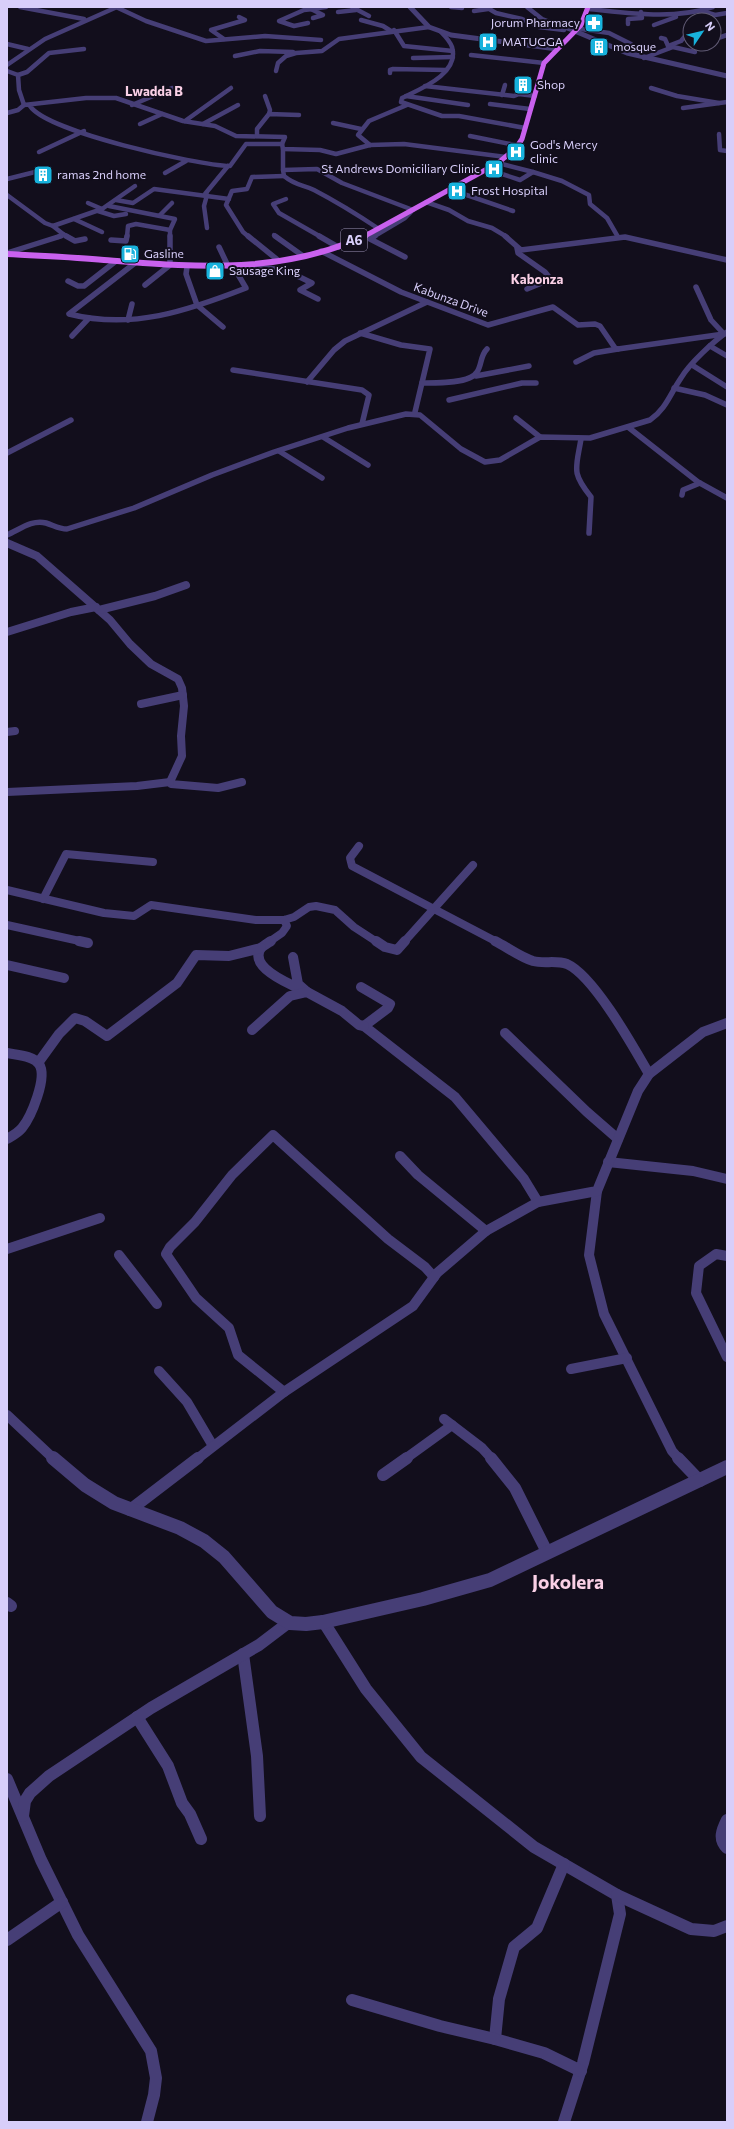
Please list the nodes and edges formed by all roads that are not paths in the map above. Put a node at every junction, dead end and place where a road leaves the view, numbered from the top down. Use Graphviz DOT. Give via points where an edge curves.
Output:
graph roads {
  1 [pos="20,7"];
  2 [pos="116,7"];
  3 [pos="326,7"];
  4 [pos="352,7"];
  5 [pos="410,7"];
  6 [pos="451,7"];
  7 [pos="527,7"];
  8 [pos="634,7"];
  9 [pos="671,7"];
  10 [pos="713,7"];
  11 [pos="462,8"];
  12 [pos="487,8"];
  13 [pos="588,8"];
  14 [pos="313,9"];
  15 [pos="356,10"];
  16 [pos="701,10"];
  17 [pos="474,11"];
  18 [pos="338,12"];
  19 [pos="631,12"];
  20 [pos="641,12"];
  21 [pos="727,13"];
  22 [pos="664,14"];
  23 [pos="674,14"];
  24 [pos="369,16"];
  25 [pos="239,17"];
  26 [pos="313,18"];
  27 [pos="84,19"];
  28 [pos="361,20"];
  29 [pos="308,23"];
  30 [pos="628,24"];
  31 [pos="654,25"];
  32 [pos="612,26"];
  33 [pos="429,27"];
  34 [pos="392,30"];
  35 [pos="564,30"];
  36 [pos="579,31"];
  37 [pos="441,32"];
  38 [pos="609,33"];
  39 [pos="661,38"];
  40 [pos="224,40"];
  41 [pos="321,40"];
  42 [pos="682,40"];
  43 [pos="7,44"];
  44 [pos="631,44"];
  45 [pos="669,47"];
  46 [pos="28,49"];
  47 [pos="84,49"];
  48 [pos="556,49"];
  49 [pos="682,50"];
  50 [pos="453,51"];
  51 [pos="296,53"];
  52 [pos="235,56"];
  53 [pos="471,56"];
  54 [pos="453,57"];
  55 [pos="413,58"];
  56 [pos="644,58"];
  57 [pos="544,63"];
  58 [pos="7,65"];
  59 [pos="446,70"];
  60 [pos="7,71"];
  61 [pos="276,71"];
  62 [pos="390,73"];
  63 [pos="18,75"];
  64 [pos="727,76"];
  65 [pos="505,85"];
  66 [pos="426,86"];
  67 [pos="172,88"];
  68 [pos="231,88"];
  69 [pos="651,88"];
  70 [pos="502,95"];
  71 [pos="265,96"];
  72 [pos="406,96"];
  73 [pos="535,96"];
  74 [pos="443,102"];
  75 [pos="727,102"];
  76 [pos="719,103"];
  77 [pos="490,104"];
  78 [pos="24,105"];
  79 [pos="132,105"];
  80 [pos="238,105"];
  81 [pos="468,105"];
  82 [pos="30,106"];
  83 [pos="407,106"];
  84 [pos="683,108"];
  85 [pos="530,109"];
  86 [pos="426,112"];
  87 [pos="7,114"];
  88 [pos="162,114"];
  89 [pos="269,114"];
  90 [pos="299,115"];
  91 [pos="185,121"];
  92 [pos="333,123"];
  93 [pos="140,124"];
  94 [pos="203,124"];
  95 [pos="525,128"];
  96 [pos="361,129"];
  97 [pos="84,131"];
  98 [pos="719,134"];
  99 [pos="257,136"];
  100 [pos="470,136"];
  101 [pos="370,145"];
  102 [pos="282,146"];
  103 [pos="520,146"];
  104 [pos="727,151"];
  105 [pos="39,152"];
  106 [pos="506,157"];
  107 [pos="186,160"];
  108 [pos="498,162"];
  109 [pos="228,166"];
  110 [pos="486,169"];
  111 [pos="283,170"];
  112 [pos="39,171"];
  113 [pos="533,172"];
  114 [pos="166,173"];
  115 [pos="284,176"];
  116 [pos="7,179"];
  117 [pos="135,186"];
  118 [pos="451,188"];
  119 [pos="7,195"];
  120 [pos="206,195"];
  121 [pos="229,199"];
  122 [pos="286,199"];
  123 [pos="116,200"];
  124 [pos="426,202"];
  125 [pos="88,203"];
  126 [pos="172,203"];
  127 [pos="109,206"];
  128 [pos="100,210"];
  129 [pos="513,210"];
  130 [pos="412,211"];
  131 [pos="126,214"];
  132 [pos="160,215"];
  133 [pos="74,220"];
  134 [pos="53,226"];
  135 [pos="207,228"];
  136 [pos="379,229"];
  137 [pos="170,230"];
  138 [pos="102,232"];
  139 [pos="62,234"];
  140 [pos="274,235"];
  141 [pos="618,237"];
  142 [pos="85,239"];
  143 [pos="111,240"];
  144 [pos="219,247"];
  145 [pos="338,247"];
  146 [pos="517,248"];
  147 [pos="321,251"];
  148 [pos="7,253"];
  149 [pos="303,256"];
  150 [pos="405,257"];
  151 [pos="727,260"];
  152 [pos="116,261"];
  153 [pos="279,261"];
  154 [pos="135,263"];
  155 [pos="170,265"];
  156 [pos="187,267"];
  157 [pos="231,267"];
  158 [pos="68,281"];
  159 [pos="145,285"];
  160 [pos="696,287"];
  161 [pos="527,289"];
  162 [pos="318,299"];
  163 [pos="427,302"];
  164 [pos="132,304"];
  165 [pos="197,305"];
  166 [pos="89,318"];
  167 [pos="128,320"];
  168 [pos="223,327"];
  169 [pos="360,333"];
  170 [pos="725,333"];
  171 [pos="72,336"];
  172 [pos="710,346"];
  173 [pos="487,349"];
  174 [pos="618,349"];
  175 [pos="727,356"];
  176 [pos="576,362"];
  177 [pos="692,365"];
  178 [pos="529,366"];
  179 [pos="233,370"];
  180 [pos="476,376"];
  181 [pos="307,382"];
  182 [pos="422,383"];
  183 [pos="536,383"];
  184 [pos="727,387"];
  185 [pos="674,388"];
  186 [pos="450,400"];
  187 [pos="727,405"];
  188 [pos="415,412"];
  189 [pos="516,418"];
  190 [pos="70,420"];
  191 [pos="362,424"];
  192 [pos="628,427"];
  193 [pos="323,437"];
  194 [pos="540,437"];
  195 [pos="581,439"];
  196 [pos="279,451"];
  197 [pos="7,453"];
  198 [pos="368,465"];
  199 [pos="322,478"];
  200 [pos="700,483"];
  201 [pos="682,496"];
  202 [pos="727,498"];
  203 [pos="589,533"];
  204 [pos="7,535"];
  205 [pos="7,543"];
  206 [pos="186,585"];
  207 [pos="98,609"];
  208 [pos="7,632"];
  209 [pos="183,696"];
  210 [pos="141,704"];
  211 [pos="16,731"];
  212 [pos="7,732"];
  213 [pos="170,782"];
  214 [pos="242,782"];
  215 [pos="7,792"];
  216 [pos="359,846"];
  217 [pos="153,862"];
  218 [pos="473,865"];
  219 [pos="7,890"];
  220 [pos="43,899"];
  221 [pos="433,910"];
  222 [pos="284,920"];
  223 [pos="7,925"];
  224 [pos="88,944"];
  225 [pos="261,948"];
  226 [pos="293,957"];
  227 [pos="7,966"];
  228 [pos="64,978"];
  229 [pos="360,987"];
  230 [pos="307,992"];
  231 [pos="727,1023"];
  232 [pos="364,1026"];
  233 [pos="252,1030"];
  234 [pos="505,1033"];
  235 [pos="7,1053"];
  236 [pos="38,1063"];
  237 [pos="649,1074"];
  238 [pos="7,1139"];
  239 [pos="618,1139"];
  240 [pos="400,1156"];
  241 [pos="304,1159"];
  242 [pos="608,1162"];
  243 [pos="727,1179"];
  244 [pos="597,1191"];
  245 [pos="538,1202"];
  246 [pos="353,1212"];
  247 [pos="100,1218"];
  248 [pos="486,1231"];
  249 [pos="7,1249"];
  250 [pos="119,1255"];
  251 [pos="727,1256"];
  252 [pos="434,1277"];
  253 [pos="157,1304"];
  254 [pos="727,1357"];
  255 [pos="627,1358"];
  256 [pos="570,1369"];
  257 [pos="159,1371"];
  258 [pos="284,1392"];
  259 [pos="7,1415"];
  260 [pos="214,1446"];
  261 [pos="726,1469"];
  262 [pos="383,1475"];
  263 [pos="700,1480"];
  264 [pos="130,1510"];
  265 [pos="547,1552"];
  266 [pos="323,1621"];
  267 [pos="288,1623"];
  268 [pos="242,1654"];
  269 [pos="137,1717"];
  270 [pos="7,1779"];
  271 [pos="260,1816"];
  272 [pos="23,1817"];
  273 [pos="727,1820"];
  274 [pos="201,1839"];
  275 [pos="727,1848"];
  276 [pos="564,1864"];
  277 [pos="617,1895"];
  278 [pos="62,1902"];
  279 [pos="727,1926"];
  280 [pos="7,1940"];
  281 [pos="352,2000"];
  282 [pos="495,2039"];
  283 [pos="581,2071"];
  284 [pos="147,2122"];
  285 [pos="564,2122"];
  1 -- 27 [label="street"];
  2 -- 27 [label="street"];
  2 -- 40 [label="street" via="146,21 204,40"];
  3 -- 14 [label="street"];
  4 -- 15 [label="street"];
  5 -- 33 [label="street"];
  6 -- 11 [label="street"];
  7 -- 35 [label="street" via="543,20"];
  8 -- 19 [label="street"];
  9 -- 22 [label="street"];
  10 -- 16 [label="street"];
  12 -- 17 [label="street"];
  12 -- 35 [label="street" via="539,27"];
  13 -- 19 [label="street"];
  13 -- 36 [label="main road"];
  14 -- 26 [label="street" via="323,15"];
  14 -- 29 [label="street" via="304,10 279,21 294,26"];
  15 -- 18 [label="street"];
  15 -- 24 [label="street"];
  16 -- 21 [label="street" via="715,15"];
  16 -- 23 [label="street"];
  19 -- 20 [label="street"];
  20 -- 22 [label="street"];
  20 -- 30 [label="street" via="642,18 628,19"];
  22 -- 23 [label="street"];
  23 -- 31 [label="street" via="676,16 664,24"];
  25 -- 40 [label="street" via="245,20 211,30"];
  27 -- 46 [label="street"];
  28 -- 34 [label="street"];
  32 -- 38 [label="street"];
  33 -- 34 [label="street"];
  33 -- 37 [label="street"];
  34 -- 50 [label="street" via="404,46"];
  34 -- 51 [label="street" via="339,39 322,51"];
  35 -- 36 [label="street"];
  36 -- 38 [label="street"];
  36 -- 48 [label="main road"];
  36 -- 56 [label="street" via="612,48"];
  37 -- 48 [label="street" via="462,38"];
  37 -- 50 [label="street"];
  38 -- 44 [label="street"];
  39 -- 45 [label="street"];
  40 -- 41 [label="street" via="265,36"];
  42 -- 45 [label="street"];
  43 -- 46 [label="street"];
  45 -- 49 [label="street"];
  45 -- 56 [label="street"];
  46 -- 58 [label="street"];
  47 -- 63 [label="street" via="49,53 27,72"];
  48 -- 57 [label="main road"];
  50 -- 54 [label="street"];
  51 -- 52 [label="street" via="260,51"];
  51 -- 61 [label="street" via="282,59"];
  53 -- 57 [label="street"];
  54 -- 55 [label="street"];
  54 -- 59 [label="street"];
  56 -- 64 [label="street"];
  57 -- 73 [label="main road"];
  59 -- 62 [label="street" via="393,69"];
  59 -- 66 [label="street"];
  60 -- 63 [label="street"];
  63 -- 78 [label="street"];
  65 -- 70 [label="street"];
  66 -- 70 [label="street"];
  66 -- 72 [label="street"];
  67 -- 79 [label="street"];
  68 -- 91 [label="street"];
  69 -- 76 [label="street" via="677,96"];
  70 -- 73 [label="street"];
  71 -- 89 [label="street"];
  72 -- 74 [label="street"];
  72 -- 83 [label="street" via="400,100"];
  73 -- 85 [label="main road"];
  74 -- 81 [label="street"];
  74 -- 86 [label="street"];
  75 -- 76 [label="street"];
  76 -- 84 [label="street"];
  77 -- 85 [label="street"];
  78 -- 82 [label="street"];
  78 -- 87 [label="street"];
  79 -- 82 [label="street" via="118,98 86,98"];
  79 -- 88 [label="street"];
  80 -- 94 [label="street"];
  82 -- 97 [label="street" via="39,116"];
  83 -- 86 [label="street"];
  83 -- 96 [label="street" via="369,121 367,126"];
  85 -- 95 [label="main road"];
  86 -- 95 [label="street"];
  88 -- 91 [label="street"];
  88 -- 93 [label="street"];
  89 -- 90 [label="street"];
  89 -- 99 [label="street" via="257,129"];
  91 -- 94 [label="street"];
  92 -- 96 [label="street"];
  94 -- 99 [label="street" via="236,136"];
  95 -- 103 [label="main road"];
  96 -- 101 [label="street" via="358,135"];
  97 -- 105 [label="street"];
  97 -- 107 [label="street"];
  98 -- 104 [label="street" via="720,150"];
  99 -- 102 [label="street" via="285,137"];
  100 -- 103 [label="street"];
  101 -- 102 [label="street" via="336,154"];
  101 -- 106 [label="street" via="404,144"];
  102 -- 109 [label="street" via="246,144"];
  102 -- 111 [label="street"];
  103 -- 106 [label="main road, A6"];
  106 -- 108 [label="main road, A6"];
  107 -- 109 [label="street"];
  107 -- 114 [label="street"];
  108 -- 110 [label="main road, A6"];
  108 -- 113 [label="street"];
  109 -- 120 [label="street"];
  110 -- 113 [label="street" via="520,180"];
  110 -- 118 [label="main road, A6"];
  111 -- 115 [label="street"];
  111 -- 130 [label="street" via="316,168 342,183"];
  112 -- 116 [label="street"];
  113 -- 141 [label="street" via="557,178 589,195 590,204 607,218"];
  115 -- 121 [label="street" via="252,177 247,189 233,190"];
  115 -- 136 [label="street" via="294,184 308,187 342,205"];
  117 -- 123 [label="street"];
  118 -- 124 [label="main road, A6"];
  118 -- 129 [label="street"];
  119 -- 134 [label="street"];
  120 -- 121 [label="street"];
  120 -- 123 [label="street" via="154,189 133,203"];
  120 -- 135 [label="street" via="204,206"];
  121 -- 153 [label="street" via="226,204 242,232"];
  122 -- 145 [label="street" via="273,204 279,213"];
  123 -- 127 [label="street"];
  124 -- 130 [label="main road, A6"];
  124 -- 146 [label="street" via="495,230 510,239"];
  125 -- 128 [label="street"];
  126 -- 132 [label="street"];
  127 -- 128 [label="street"];
  127 -- 132 [label="street"];
  128 -- 131 [label="street" via="114,216"];
  128 -- 133 [label="street"];
  130 -- 136 [label="main road, A6"];
  130 -- 150 [label="street" via="370,239"];
  132 -- 137 [label="street" via="175,219"];
  133 -- 134 [label="street"];
  133 -- 138 [label="street"];
  134 -- 139 [label="street"];
  136 -- 145 [label="main road, A6"];
  137 -- 143 [label="street" via="134,224 128,226 126,241"];
  137 -- 155 [label="street"];
  139 -- 142 [label="street" via="75,241"];
  139 -- 148 [label="street"];
  140 -- 149 [label="street"];
  141 -- 146 [label="street" via="532,250"];
  141 -- 151 [label="street" via="642,240"];
  144 -- 157 [label="street"];
  145 -- 147 [label="main road, A6"];
  146 -- 161 [label="street" via="518,253 545,272 549,278"];
  147 -- 149 [label="main road, A6"];
  147 -- 163 [label="street, Kabunza Drive" via="392,288"];
  148 -- 152 [label="main road, A6"];
  149 -- 153 [label="main road, A6"];
  152 -- 154 [label="main road, A6"];
  152 -- 158 [label="street" via="84,286"];
  153 -- 157 [label="main road, A6"];
  154 -- 155 [label="main road, A6"];
  154 -- 166 [label="street" via="69,314"];
  155 -- 156 [label="main road, A6"];
  155 -- 159 [label="street"];
  156 -- 157 [label="main road, A6"];
  156 -- 165 [label="street" via="186,274"];
  157 -- 162 [label="street" via="273,267 292,272 312,283 300,290"];
  157 -- 165 [label="street" via="246,288"];
  160 -- 170 [label="street" via="713,321 720,332"];
  163 -- 169 [label="street"];
  163 -- 174 [label="street, Kabunza Drive" via="488,325 553,307 578,325 600,326"];
  164 -- 167 [label="street"];
  165 -- 167 [label="street" via="147,319"];
  165 -- 168 [label="street"];
  166 -- 167 [label="street"];
  166 -- 171 [label="street"];
  169 -- 181 [label="street" via="336,348"];
  169 -- 182 [label="street" via="401,345 430,348"];
  170 -- 172 [label="street"];
  170 -- 174 [label="street"];
  172 -- 175 [label="street"];
  172 -- 177 [label="street"];
  173 -- 180 [label="street"];
  174 -- 176 [label="street" via="594,353"];
  177 -- 184 [label="street"];
  177 -- 185 [label="street"];
  178 -- 180 [label="street"];
  179 -- 181 [label="street"];
  180 -- 182 [label="street" via="441,383"];
  181 -- 191 [label="street" via="368,393"];
  182 -- 188 [label="street"];
  183 -- 186 [label="street" via="522,383"];
  185 -- 187 [label="street" via="705,395"];
  185 -- 192 [label="street" via="657,415"];
  188 -- 191 [label="street"];
  188 -- 194 [label="street" via="461,449 485,462 500,460"];
  189 -- 194 [label="street"];
  190 -- 197 [label="street"];
  191 -- 193 [label="street"];
  192 -- 195 [label="street"];
  192 -- 200 [label="street"];
  193 -- 196 [label="street"];
  193 -- 198 [label="street"];
  194 -- 195 [label="street"];
  195 -- 203 [label="street" via="576,471 579,484 591,497"];
  196 -- 199 [label="street"];
  196 -- 204 [label="street" via="132,509 67,529 37,522"];
  200 -- 201 [label="street" via="683,490"];
  200 -- 202 [label="street"];
  205 -- 207 [label="street" via="37,556"];
  206 -- 207 [label="street" via="155,596"];
  207 -- 208 [label="street" via="71,612"];
  207 -- 209 [label="street" via="151,664 175,676"];
  209 -- 210 [label="street"];
  209 -- 213 [label="street" via="182,756"];
  211 -- 212 [label="street"];
  213 -- 214 [label="street" via="174,785 218,788"];
  213 -- 215 [label="street"];
  216 -- 221 [label="street" via="350,858 352,866"];
  217 -- 220 [label="street" via="66,854"];
  218 -- 221 [label="street"];
  219 -- 220 [label="street"];
  220 -- 222 [label="street" via="104,913 134,916 151,906 256,920"];
  221 -- 222 [label="street" via="397,950 385,947 354,927 335,910 309,907"];
  221 -- 237 [label="street" via="533,961 565,963 574,968 609,1007"];
  222 -- 225 [label="street" via="287,926 282,933"];
  223 -- 224 [label="street"];
  225 -- 230 [label="street" via="258,960 261,967"];
  225 -- 236 [label="street" via="224,957 196,955 178,983 107,1036 75,1018 59,1034"];
  226 -- 230 [label="street" via="298,984"];
  227 -- 228 [label="street"];
  229 -- 232 [label="street" via="390,1004"];
  230 -- 232 [label="street" via="342,1011 359,1026"];
  230 -- 233 [label="street" via="290,996"];
  231 -- 237 [label="street" via="703,1032"];
  232 -- 245 [label="street" via="455,1098 524,1179"];
  234 -- 239 [label="street"];
  235 -- 236 [label="street" via="33,1059"];
  236 -- 238 [label="street" via="42,1074 29,1116 22,1128"];
  237 -- 239 [label="street" via="638,1091"];
  239 -- 242 [label="street"];
  240 -- 248 [label="street" via="418,1175"];
  241 -- 246 [label="street" via="319,1182 334,1198"];
  242 -- 243 [label="street" via="693,1171"];
  242 -- 244 [label="street"];
  244 -- 245 [label="street"];
  244 -- 255 [label="street" via="590,1255 604,1314"];
  245 -- 248 [label="street"];
  247 -- 249 [label="street"];
  248 -- 252 [label="street"];
  250 -- 253 [label="street"];
  251 -- 254 [label="street" via="716,1254 699,1266 696,1293"];
  252 -- 258 [label="street" via="409,1310"];
  252 -- 258 [label="street" via="273,1135 232,1175 195,1222 170,1246 166,1254 196,1298 229,1328 238,1355"];
  255 -- 256 [label="street"];
  255 -- 263 [label="street" via="672,1452"];
  257 -- 260 [label="street" via="187,1402"];
  258 -- 260 [label="street"];
  259 -- 264 [label="street" via="95,1491"];
  260 -- 264 [label="street"];
  261 -- 263 [label="street"];
  262 -- 265 [label="street" via="448,1422 482,1448 507,1476"];
  263 -- 265 [label="street"];
  264 -- 267 [label="street" via="202,1538 218,1550 274,1612"];
  265 -- 266 [label="street" via="490,1580 450,1594"];
  266 -- 267 [label="street"];
  266 -- 276 [label="street" via="366,1689 421,1757 534,1847"];
  267 -- 268 [label="street"];
  268 -- 269 [label="street"];
  268 -- 271 [label="street" via="257,1756"];
  269 -- 272 [label="street" via="48,1776 25,1801"];
  269 -- 274 [label="street" via="168,1766 182,1803"];
  270 -- 272 [label="street"];
  272 -- 278 [label="street"];
  273 -- 275 [label="street" via="721,1832 722,1843"];
  276 -- 277 [label="street"];
  276 -- 282 [label="street" via="537,1928 514,1947 499,1999"];
  277 -- 279 [label="street" via="691,1929 714,1931"];
  277 -- 283 [label="street" via="620,1914"];
  278 -- 280 [label="street"];
  278 -- 284 [label="street" via="78,1935 151,2051 156,2086"];
  281 -- 282 [label="street"];
  282 -- 283 [label="street" via="544,2053"];
  283 -- 285 [label="street"];
}
